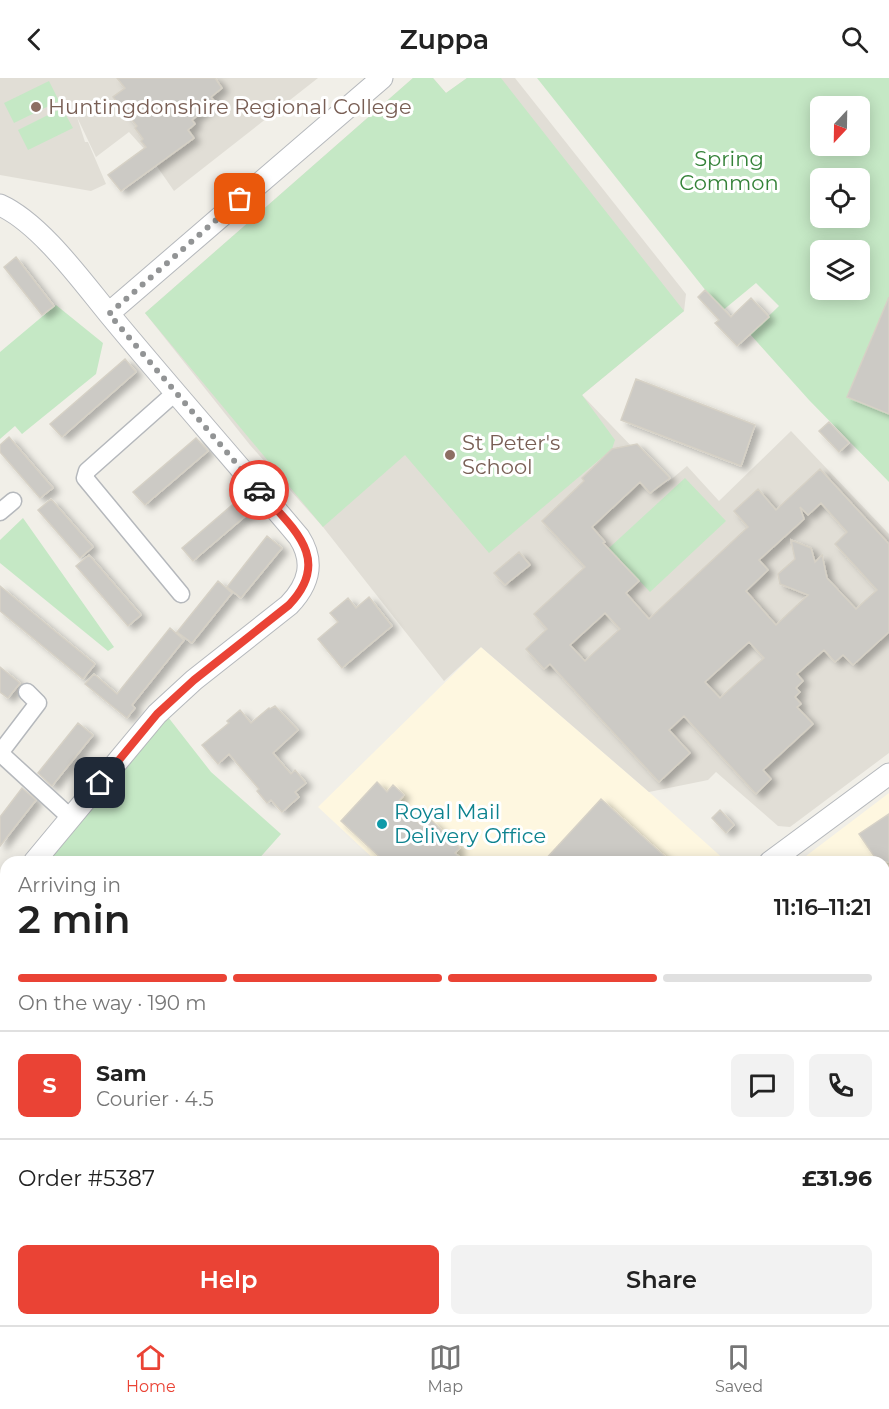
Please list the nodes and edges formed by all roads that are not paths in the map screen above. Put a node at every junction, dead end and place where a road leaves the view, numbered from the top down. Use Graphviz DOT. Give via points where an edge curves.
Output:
graph roads {
  1 [pos="382,78"];
  2 [pos="0,205"];
  3 [pos="109,314"];
  4 [pos="176,392"];
  5 [pos="13,501"];
  6 [pos="0,512"];
  7 [pos="181,594"];
  8 [pos="27,692"];
  9 [pos="0,753"];
  10 [pos="889,774"];
  11 [pos="71,818"];
  12 [pos="39,856"];
  13 [pos="778,856"];
  1 -- 3 [label="street"];
  2 -- 3 [label="street" via="32,225"];
  3 -- 4 [label="street"];
  4 -- 7 [label="street" via="87,471 85,478"];
  4 -- 11 [label="street" via="299,537 308,558 305,582 289,605 157,714"];
  5 -- 6 [label="street"];
  8 -- 9 [label="street" via="38,703"];
  9 -- 11 [label="street"];
  10 -- 13 [label="street"];
  11 -- 12 [label="street"];
}
